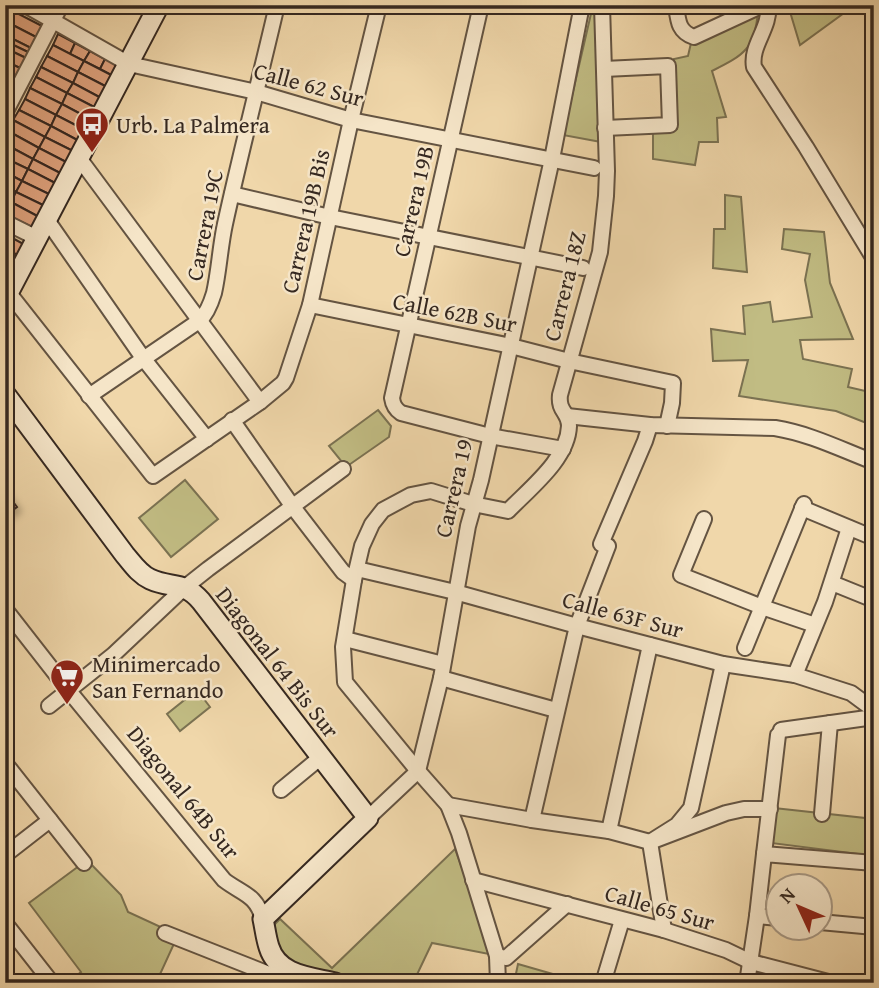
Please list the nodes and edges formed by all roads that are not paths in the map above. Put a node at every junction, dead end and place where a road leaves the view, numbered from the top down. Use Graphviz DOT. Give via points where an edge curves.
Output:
graph roads {
  1 [pos="25,5"];
  2 [pos="61,5"];
  3 [pos="159,5"];
  4 [pos="277,5"];
  5 [pos="379,5"];
  6 [pos="481,5"];
  7 [pos="602,5"];
  8 [pos="676,5"];
  9 [pos="765,5"];
  10 [pos="577,6"];
  11 [pos="54,20"];
  12 [pos="129,64"];
  13 [pos="604,69"];
  14 [pos="256,92"];
  15 [pos="5,113"];
  16 [pos="351,120"];
  17 [pos="605,128"];
  18 [pos="450,139"];
  19 [pos="79,158"];
  20 [pos="552,159"];
  21 [pos="594,168"];
  22 [pos="232,194"];
  23 [pos="330,217"];
  24 [pos="47,220"];
  25 [pos="5,222"];
  26 [pos="428,237"];
  27 [pos="37,238"];
  28 [pos="531,257"];
  29 [pos="874,259"];
  30 [pos="583,268"];
  31 [pos="7,296"];
  32 [pos="310,305"];
  33 [pos="199,321"];
  34 [pos="408,326"];
  35 [pos="510,346"];
  36 [pos="143,358"];
  37 [pos="569,361"];
  38 [pos="5,394"];
  39 [pos="89,396"];
  40 [pos="260,402"];
  41 [pos="567,416"];
  42 [pos="232,420"];
  43 [pos="650,425"];
  44 [pos="667,426"];
  45 [pos="490,436"];
  46 [pos="207,439"];
  47 [pos="564,449"];
  48 [pos="874,462"];
  49 [pos="343,469"];
  50 [pos="473,505"];
  51 [pos="293,507"];
  52 [pos="704,519"];
  53 [pos="849,528"];
  54 [pos="874,538"];
  55 [pos="356,574"];
  56 [pos="832,583"];
  57 [pos="184,588"];
  58 [pos="455,592"];
  59 [pos="874,600"];
  60 [pos="762,607"];
  61 [pos="5,609"];
  62 [pos="815,625"];
  63 [pos="577,626"];
  64 [pos="345,639"];
  65 [pos="650,645"];
  66 [pos="745,648"];
  67 [pos="723,664"];
  68 [pos="442,671"];
  69 [pos="795,675"];
  70 [pos="69,691"];
  71 [pos="50,706"];
  72 [pos="556,710"];
  73 [pos="874,710"];
  74 [pos="874,718"];
  75 [pos="831,723"];
  76 [pos="321,757"];
  77 [pos="5,763"];
  78 [pos="418,771"];
  79 [pos="281,790"];
  80 [pos="448,805"];
  81 [pos="771,809"];
  82 [pos="822,814"];
  83 [pos="368,818"];
  84 [pos="50,820"];
  85 [pos="532,820"];
  86 [pos="609,831"];
  87 [pos="650,842"];
  88 [pos="5,855"];
  89 [pos="763,859"];
  90 [pos="84,863"];
  91 [pos="874,863"];
  92 [pos="473,880"];
  93 [pos="567,904"];
  94 [pos="757,916"];
  95 [pos="764,917"];
  96 [pos="263,919"];
  97 [pos="622,919"];
  98 [pos="5,923"];
  99 [pos="834,923"];
  100 [pos="874,927"];
  101 [pos="664,930"];
  102 [pos="165,933"];
  103 [pos="497,957"];
  104 [pos="751,962"];
  105 [pos="290,972"];
  106 [pos="52,983"];
  107 [pos="334,983"];
  108 [pos="497,983"];
  109 [pos="603,983"];
  110 [pos="747,983"];
  111 [pos="832,983"];
  1 -- 11 [label="street, Calle 62 Sur"];
  2 -- 11 [label="street"];
  3 -- 12 [label="street"];
  4 -- 14 [label="street, Carrera 19C"];
  5 -- 16 [label="street, Carrera 19B Bis"];
  6 -- 18 [label="street, Carrera 19B"];
  7 -- 13 [label="street, Carrera 18Z"];
  8 -- 9 [label="street" via="679,26 694,37"];
  9 -- 29 [label="street" via="767,24 753,56 754,67"];
  10 -- 20 [label="street, Carrera 19"];
  11 -- 12 [label="street, Calle 62 Sur"];
  11 -- 15 [label="street"];
  12 -- 14 [label="street, Calle 62 Sur"];
  12 -- 19 [label="street"];
  13 -- 17 [label="street, Carrera 18Z"];
  13 -- 17 [label="street" via="668,66 670,125"];
  14 -- 16 [label="street, Calle 62 Sur"];
  14 -- 22 [label="street, Carrera 19C"];
  16 -- 18 [label="street, Calle 62 Sur"];
  16 -- 23 [label="street, Carrera 19B Bis"];
  17 -- 37 [label="street, Carrera 18Z" via="607,179 600,253"];
  18 -- 20 [label="street, Calle 62 Sur"];
  18 -- 26 [label="street, Carrera 19B"];
  19 -- 24 [label="street"];
  19 -- 33 [label="street"];
  20 -- 21 [label="street, Calle 62 Sur"];
  20 -- 28 [label="street, Carrera 19"];
  22 -- 23 [label="street"];
  22 -- 33 [label="street, Carrera 19C" via="215,291"];
  23 -- 26 [label="street"];
  23 -- 32 [label="street, Carrera 19B Bis"];
  24 -- 27 [label="street"];
  24 -- 36 [label="street"];
  25 -- 27 [label="street"];
  26 -- 28 [label="street"];
  26 -- 34 [label="street, Carrera 19B"];
  27 -- 31 [label="street"];
  28 -- 30 [label="street"];
  28 -- 35 [label="street, Carrera 19"];
  31 -- 39 [label="street"];
  32 -- 34 [label="street, Calle 62B Sur"];
  32 -- 40 [label="street, Carrera 19B Bis" via="286,378"];
  33 -- 36 [label="street, Carrera 19C"];
  33 -- 40 [label="street"];
  34 -- 35 [label="street, Calle 62B Sur"];
  34 -- 45 [label="street, Carrera 19B" via="392,398 394,407 401,413"];
  35 -- 37 [label="street, Calle 62B Sur"];
  35 -- 45 [label="street, Carrera 19"];
  36 -- 39 [label="street, Carrera 19C"];
  36 -- 46 [label="street"];
  37 -- 41 [label="street, Carrera 18Z" via="559,403"];
  37 -- 44 [label="street, Calle 62B Sur" via="673,383"];
  38 -- 57 [label="street, Diagonal 64 Bis Sur" via="140,572 151,580"];
  39 -- 46 [label="street, Carrera 19B Bis" via="153,476"];
  40 -- 42 [label="street, Carrera 19B Bis"];
  41 -- 43 [label="street"];
  41 -- 47 [label="street, Carrera 18Z"];
  42 -- 46 [label="street, Carrera 19B Bis"];
  42 -- 51 [label="street"];
  43 -- 44 [label="street"];
  43 -- 63 [label="street"];
  44 -- 48 [label="street" via="775,428 822,440"];
  45 -- 47 [label="street"];
  45 -- 50 [label="street, Carrera 19"];
  47 -- 50 [label="street" via="508,511"];
  49 -- 51 [label="street"];
  50 -- 55 [label="street" via="431,491 411,495 383,510 366,535"];
  50 -- 58 [label="street, Carrera 19"];
  51 -- 55 [label="street" via="343,572"];
  51 -- 57 [label="street"];
  52 -- 60 [label="street" via="681,575"];
  53 -- 54 [label="street"];
  53 -- 56 [label="street"];
  53 -- 60 [label="street" via="803,506"];
  55 -- 58 [label="street, Calle 63F Sur"];
  55 -- 64 [label="street"];
  56 -- 59 [label="street"];
  56 -- 62 [label="street"];
  57 -- 70 [label="street"];
  57 -- 76 [label="street, Diagonal 64 Bis Sur" via="201,601"];
  58 -- 63 [label="street, Calle 63F Sur"];
  58 -- 68 [label="street, Carrera 19"];
  60 -- 62 [label="street"];
  60 -- 66 [label="street"];
  61 -- 70 [label="street, Diagonal 64B Sur"];
  62 -- 69 [label="street"];
  63 -- 65 [label="street, Calle 63F Sur"];
  63 -- 72 [label="street"];
  64 -- 68 [label="street"];
  64 -- 78 [label="street" via="345,682"];
  65 -- 67 [label="street, Calle 63F Sur"];
  65 -- 86 [label="street"];
  67 -- 69 [label="street, Calle 63F Sur"];
  67 -- 87 [label="street" via="691,808 677,825"];
  68 -- 72 [label="street"];
  68 -- 78 [label="street, Carrera 19"];
  69 -- 73 [label="street, Calle 63F Sur" via="851,693"];
  70 -- 71 [label="street"];
  70 -- 96 [label="street, Diagonal 64B Sur" via="224,880 254,900"];
  72 -- 85 [label="street"];
  74 -- 75 [label="street"];
  75 -- 81 [label="street" via="780,733"];
  75 -- 82 [label="street"];
  76 -- 79 [label="street"];
  76 -- 83 [label="street, Diagonal 64 Bis Sur"];
  77 -- 84 [label="street"];
  78 -- 80 [label="street"];
  78 -- 83 [label="street"];
  80 -- 85 [label="street"];
  80 -- 92 [label="street"];
  81 -- 87 [label="street" via="726,813"];
  81 -- 89 [label="street"];
  83 -- 96 [label="street"];
  84 -- 88 [label="street"];
  84 -- 90 [label="street"];
  85 -- 86 [label="street"];
  86 -- 87 [label="street"];
  87 -- 101 [label="street"];
  89 -- 91 [label="street"];
  89 -- 94 [label="street"];
  92 -- 93 [label="street, Calle 65 Sur"];
  92 -- 103 [label="street"];
  93 -- 97 [label="street, Calle 65 Sur"];
  93 -- 103 [label="street" via="506,958"];
  94 -- 95 [label="street"];
  94 -- 104 [label="street"];
  96 -- 105 [label="street, Diagonal 64B Sur" via="274,957"];
  97 -- 101 [label="street, Calle 65 Sur"];
  97 -- 109 [label="street"];
  98 -- 106 [label="street"];
  99 -- 100 [label="street"];
  101 -- 104 [label="street, Calle 65 Sur"];
  102 -- 105 [label="street" via="269,974"];
  103 -- 108 [label="street"];
  104 -- 110 [label="street"];
  104 -- 111 [label="street, Calle 65 Sur"];
  105 -- 107 [label="street"];
}
